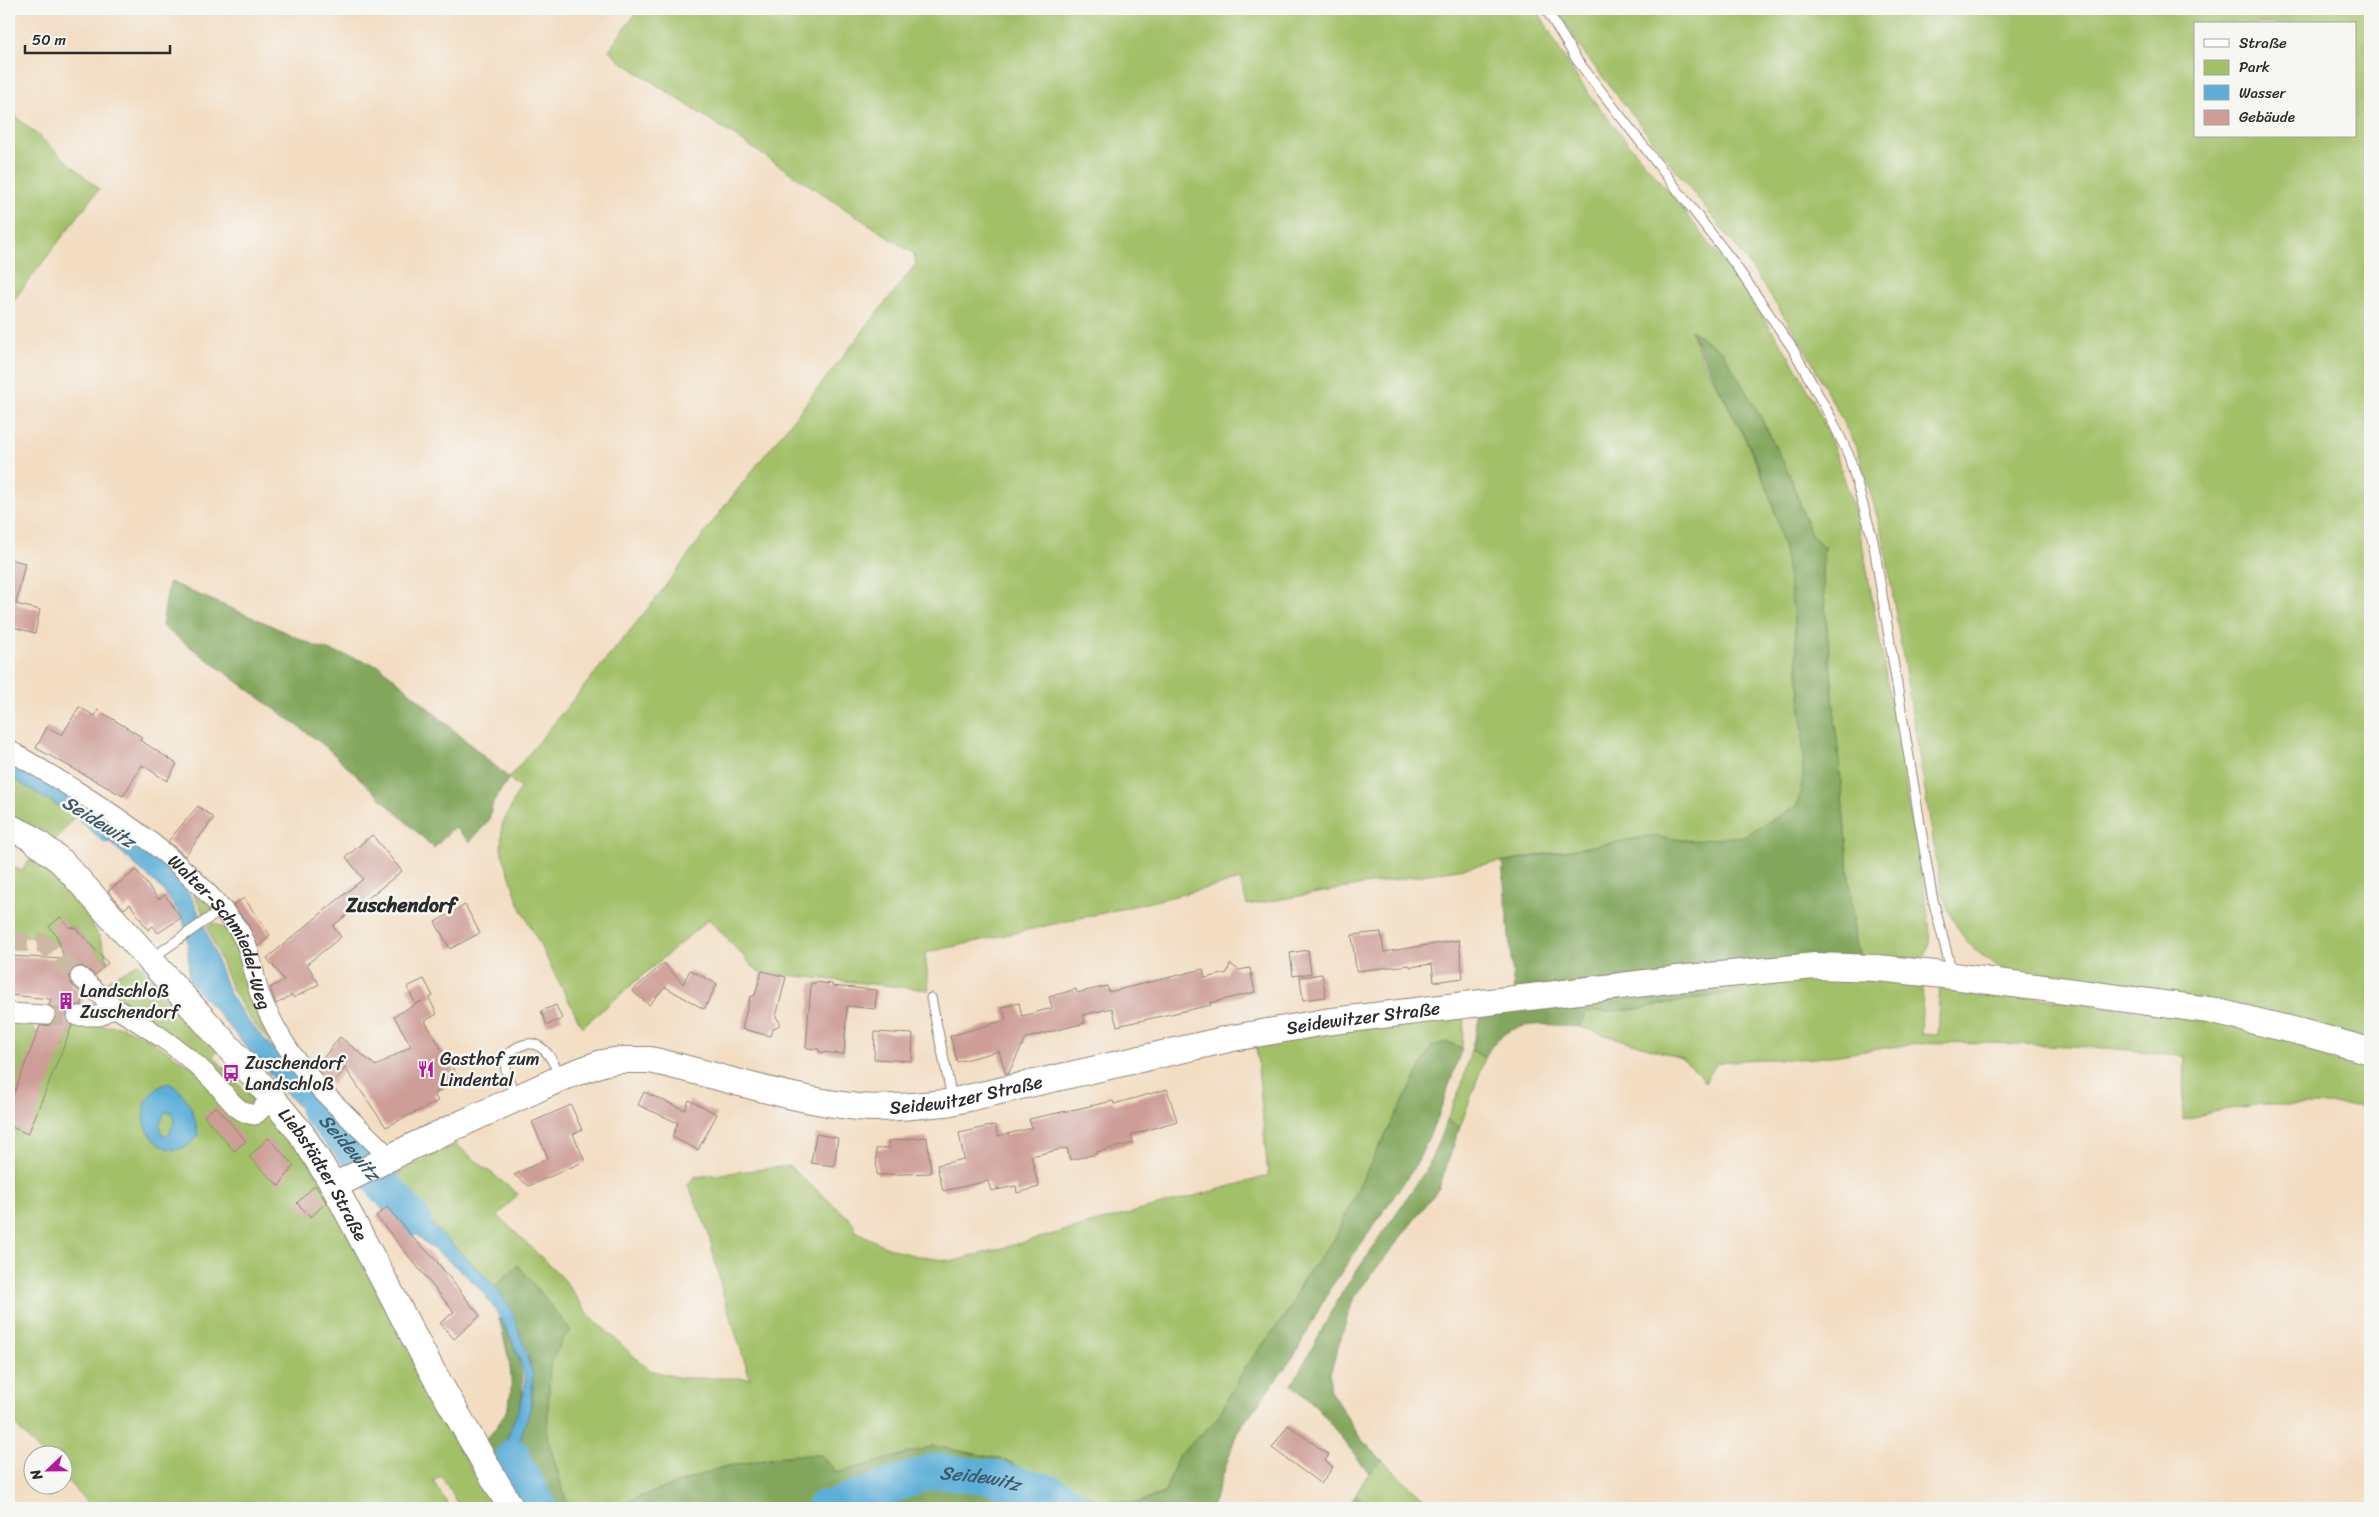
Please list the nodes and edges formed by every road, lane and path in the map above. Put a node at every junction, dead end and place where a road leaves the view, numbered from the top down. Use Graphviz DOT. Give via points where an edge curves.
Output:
graph roads {
  1 [pos="1546,9"];
  2 [pos="9,750"];
  3 [pos="9,826"];
  4 [pos="216,913"];
  5 [pos="150,960"];
  6 [pos="1953,976"];
  7 [pos="80,977"];
  8 [pos="931,998"];
  9 [pos="114,1007"];
  10 [pos="9,1013"];
  11 [pos="44,1015"];
  12 [pos="77,1016"];
  13 [pos="2370,1051"];
  14 [pos="561,1078"];
  15 [pos="517,1098"];
  16 [pos="273,1099"];
  17 [pos="953,1101"];
  18 [pos="376,1165"];
  19 [pos="334,1186"];
  20 [pos="511,1508"];
  1 -- 6 [label="lane" via="1577,60 1734,263 1793,349 1849,456 1873,540 1932,896"];
  2 -- 4 [label="street, Walter-Schmiedel-Weg" via="130,824 174,862"];
  3 -- 5 [label="street, Liebstädter Straße" via="62,862"];
  4 -- 5 [label="lane"];
  4 -- 18 [label="street, Walter-Schmiedel-Weg" via="236,925 248,946 259,990 287,1048"];
  5 -- 16 [label="street, Liebstädter Straße"];
  6 -- 13 [label="street, Seidewitzer Straße" via="2209,1010"];
  6 -- 17 [label="street, Seidewitzer Straße" via="1878,968 1815,966 1686,978 1325,1022 1233,1038"];
  7 -- 9 [label="street"];
  8 -- 17 [label="lane"];
  9 -- 12 [label="street" via="99,1016"];
  9 -- 16 [label="street" via="200,1067 245,1114 255,1115"];
  10 -- 11 [label="street"];
  14 -- 15 [label="street, Seidewitzer Straße"];
  14 -- 15 [label="lane" via="547,1053 539,1046 516,1047 509,1053 506,1074"];
  14 -- 17 [label="street, Seidewitzer Straße" via="620,1060 650,1060 823,1103 860,1108"];
  15 -- 18 [label="street, Seidewitzer Straße"];
  16 -- 19 [label="street, Liebstädter Straße" via="301,1133"];
  18 -- 19 [label="street, Seidewitzer Straße"];
  19 -- 20 [label="street, Liebstädter Straße" via="432,1371"];
}
